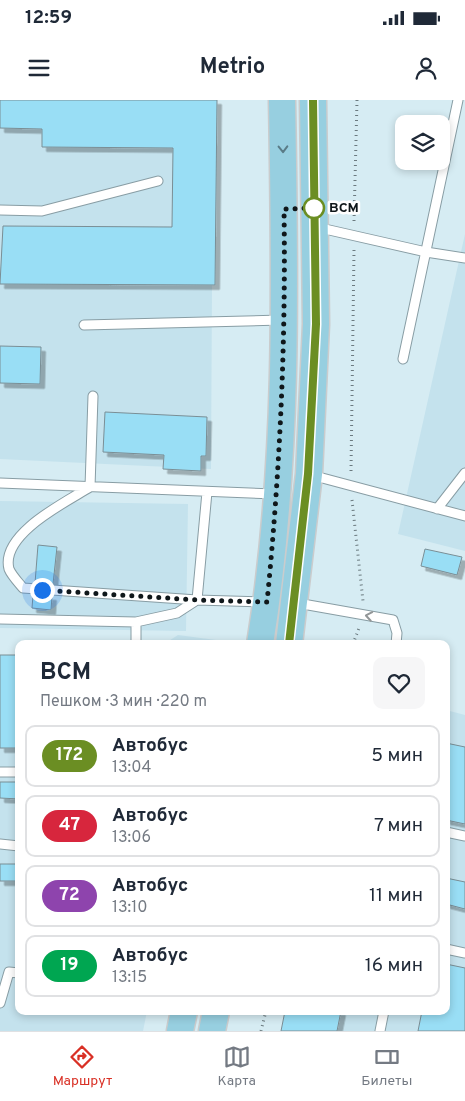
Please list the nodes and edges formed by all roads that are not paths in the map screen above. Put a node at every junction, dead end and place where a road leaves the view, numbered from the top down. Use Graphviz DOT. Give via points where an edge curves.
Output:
graph roads {
  1 [pos="282,100"];
  2 [pos="313,100"];
  3 [pos="458,100"];
  4 [pos="158,181"];
  5 [pos="0,210"];
  6 [pos="314,226"];
  7 [pos="426,252"];
  8 [pos="465,258"];
  9 [pos="286,320"];
  10 [pos="84,325"];
  11 [pos="403,359"];
  12 [pos="93,396"];
  13 [pos="465,473"];
  14 [pos="308,474"];
  15 [pos="0,483"];
  16 [pos="90,487"];
  17 [pos="207,492"];
  18 [pos="277,494"];
  19 [pos="438,509"];
  20 [pos="465,516"];
  21 [pos="197,600"];
  22 [pos="267,602"];
  23 [pos="295,602"];
  24 [pos="0,619"];
  25 [pos="136,622"];
  26 [pos="136,640"];
  27 [pos="261,640"];
  28 [pos="290,640"];
  29 [pos="396,640"];
  30 [pos="0,772"];
  31 [pos="15,772"];
  32 [pos="450,833"];
  33 [pos="465,836"];
  34 [pos="0,844"];
  35 [pos="15,846"];
  36 [pos="450,950"];
  37 [pos="465,953"];
  38 [pos="15,973"];
  39 [pos="0,1002"];
  40 [pos="183,1015"];
  41 [pos="215,1015"];
  42 [pos="383,1015"];
  43 [pos="180,1031"];
  44 [pos="212,1031"];
  45 [pos="380,1031"];
  1 -- 9 [label="main road, one-way"];
  2 -- 6 [label="main road"];
  3 -- 7 [label="lane"];
  4 -- 5 [label="lane" via="42,211"];
  6 -- 7 [label="lane"];
  6 -- 14 [label="main road" via="316,324"];
  7 -- 8 [label="lane"];
  7 -- 11 [label="lane"];
  9 -- 10 [label="lane"];
  9 -- 18 [label="main road"];
  12 -- 16 [label="lane"];
  13 -- 19 [label="lane"];
  14 -- 19 [label="lane"];
  14 -- 23 [label="main road"];
  15 -- 16 [label="lane"];
  16 -- 17 [label="lane"];
  16 -- 21 [label="lane" via="24,528 10,546 8,569 23,588"];
  17 -- 18 [label="lane"];
  17 -- 21 [label="lane"];
  18 -- 22 [label="main road"];
  19 -- 20 [label="lane"];
  21 -- 22 [label="lane"];
  21 -- 25 [label="lane" via="177,613"];
  22 -- 27 [label="main road"];
  23 -- 28 [label="main road"];
  29 -- 23 [label="lane, one-way" via="393,620"];
  24 -- 25 [label="lane"];
  25 -- 26 [label="lane"];
  30 -- 31 [label="lane"];
  32 -- 33 [label="lane"];
  34 -- 35 [label="lane"];
  36 -- 37 [label="lane"];
  38 -- 39 [label="lane" via="9,972"];
  40 -- 43 [label="main road"];
  41 -- 44 [label="main road"];
  42 -- 45 [label="lane"];
}
